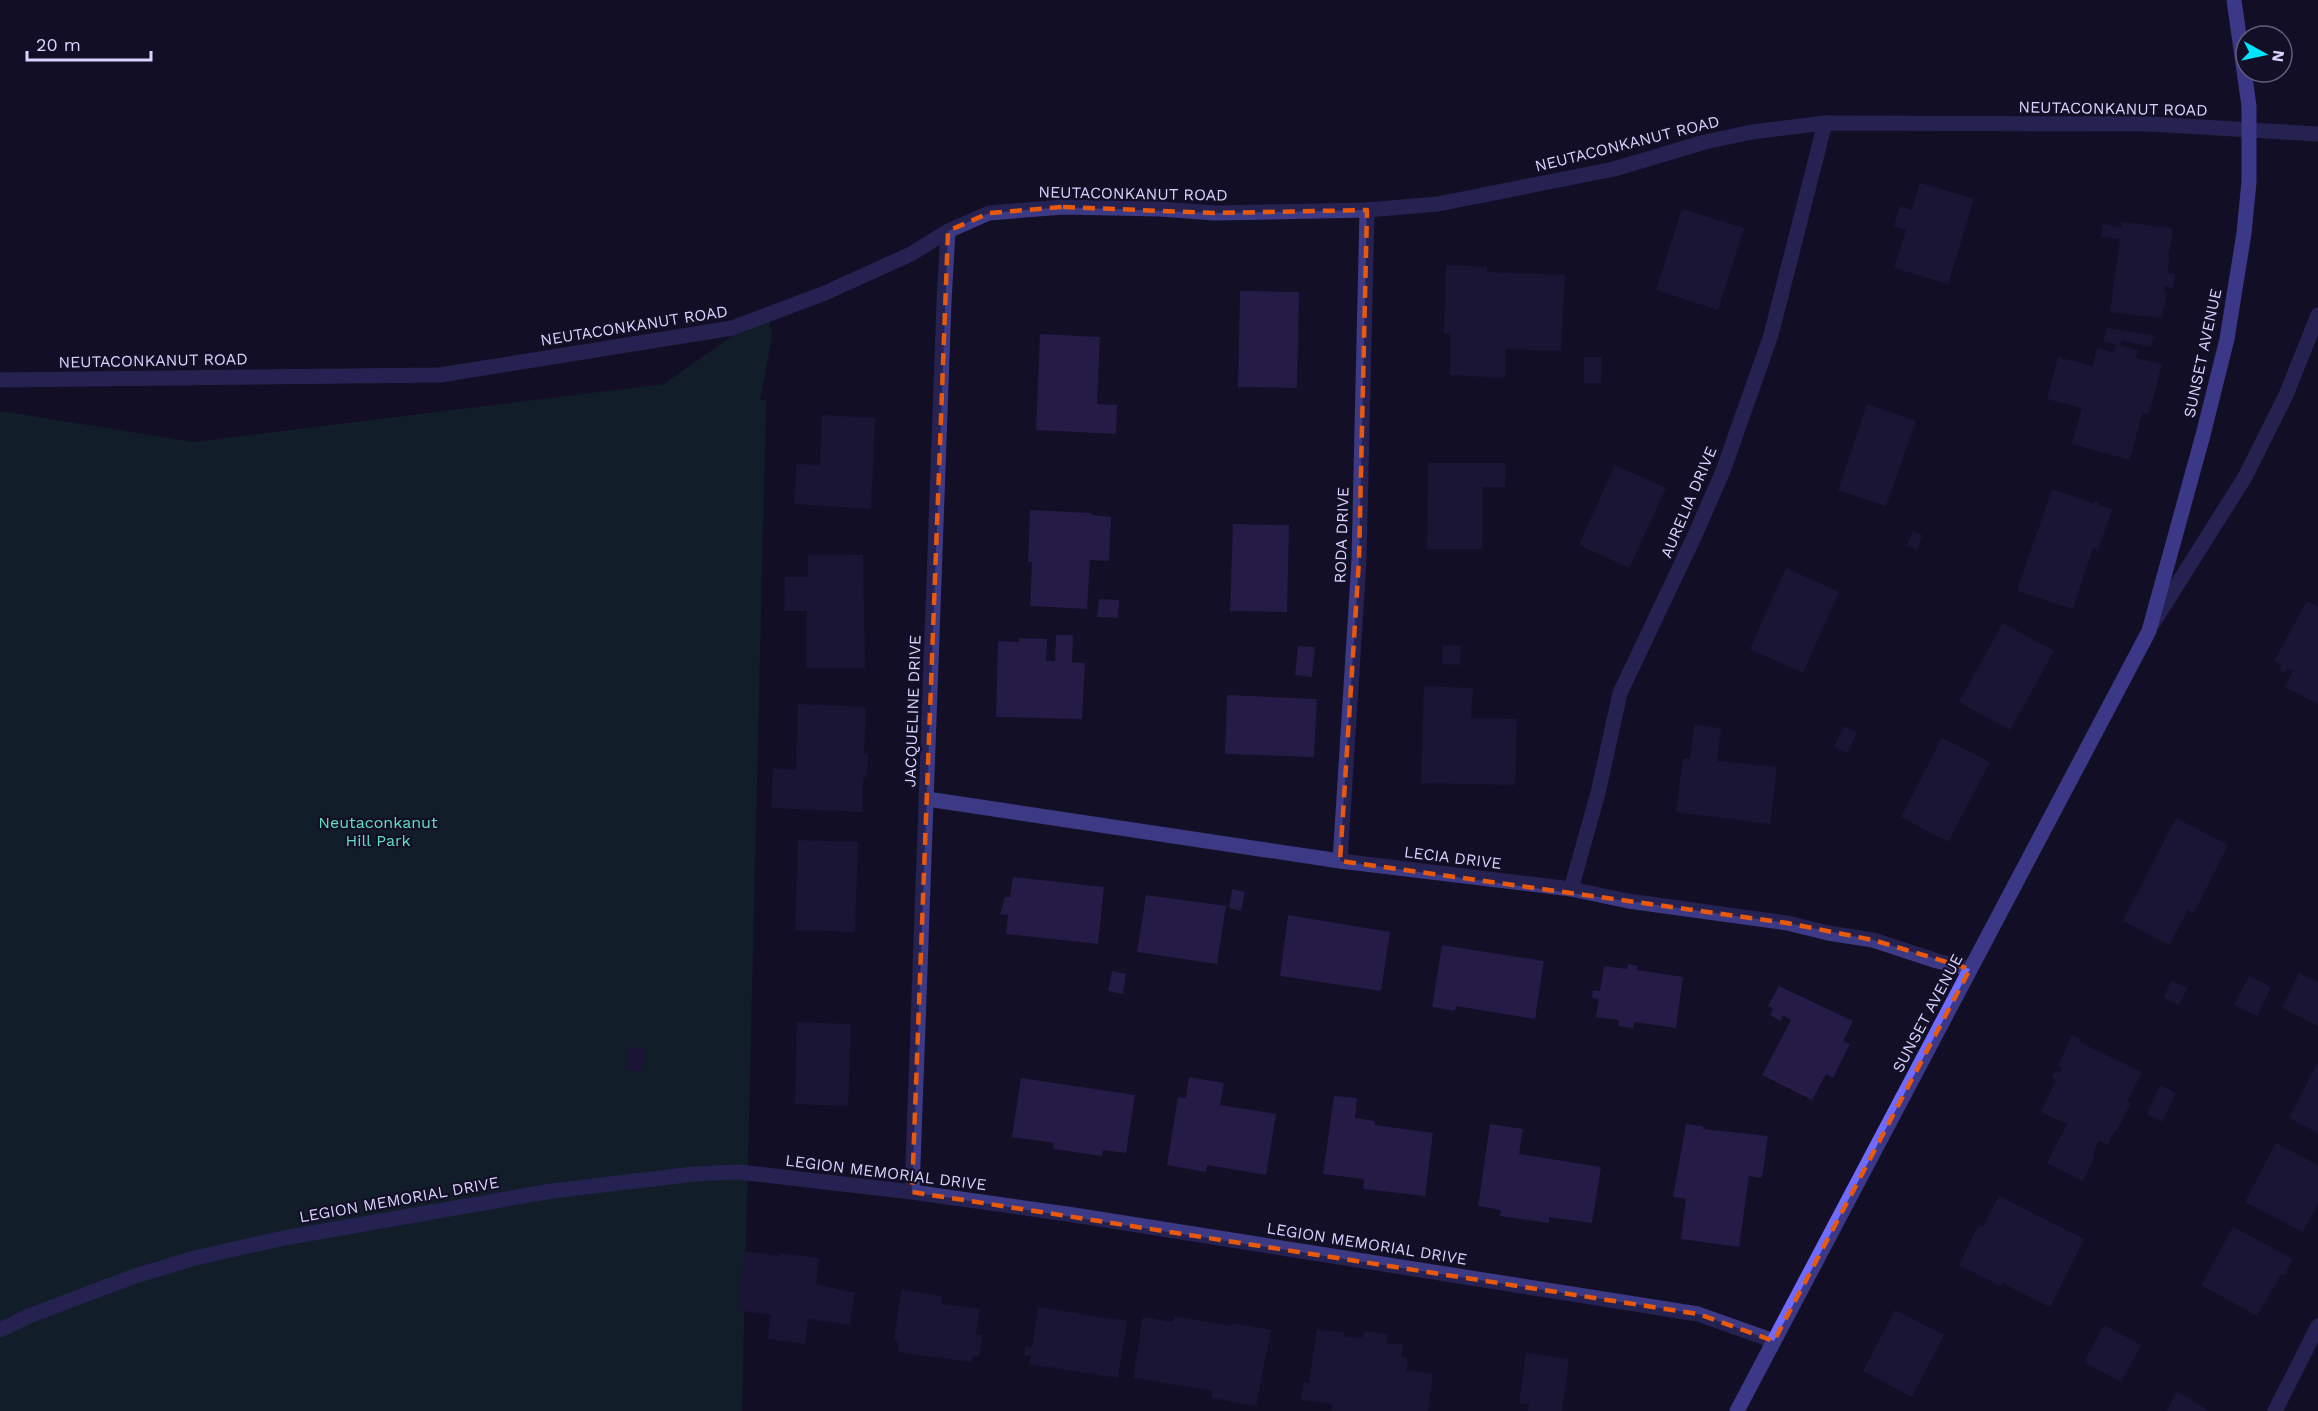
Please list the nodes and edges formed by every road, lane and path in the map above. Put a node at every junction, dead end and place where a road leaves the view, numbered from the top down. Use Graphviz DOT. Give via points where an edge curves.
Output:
graph roads {
  1 [pos="2234,0"];
  2 [pos="1825,123"];
  3 [pos="2248,130"];
  4 [pos="2318,134"];
  5 [pos="1367,210"];
  6 [pos="948,231"];
  7 [pos="2318,315"];
  8 [pos="0,380"];
  9 [pos="2149,631"];
  10 [pos="927,799"];
  11 [pos="1340,861"];
  12 [pos="1571,889"];
  13 [pos="1970,969"];
  14 [pos="912,1192"];
  15 [pos="2318,1326"];
  16 [pos="0,1330"];
  17 [pos="1774,1341"];
  18 [pos="1737,1411"];
  19 [pos="2276,1411"];
  1 -- 3 [label="main road, SUNSET AVENUE" via="2249,106"];
  2 -- 3 [label="street, NEUTACONKANUT ROAD" via="2151,124"];
  2 -- 5 [label="street, NEUTACONKANUT ROAD" via="1729,137 1614,169 1438,204"];
  2 -- 12 [label="street, AURELIA DRIVE" via="1771,335 1723,471 1620,693"];
  3 -- 4 [label="street, NEUTACONKANUT ROAD"];
  3 -- 9 [label="main road, SUNSET AVENUE" via="2249,182 2244,233 2227,339"];
  5 -- 6 [label="street, NEUTACONKANUT ROAD" via="1215,213 1064,207 988,213"];
  5 -- 11 [label="street, RODA DRIVE" via="1359,560"];
  6 -- 8 [label="street, NEUTACONKANUT ROAD" via="911,254 825,293 732,328 440,375"];
  6 -- 10 [label="street, JACQUELINE DRIVE"];
  7 -- 9 [label="street, SUNSET AVENUE" via="2286,395 2245,477"];
  9 -- 13 [label="main road, SUNSET AVENUE"];
  10 -- 11 [label="street, LECIA DRIVE"];
  10 -- 14 [label="street, JACQUELINE DRIVE"];
  11 -- 12 [label="street, LECIA DRIVE"];
  12 -- 13 [label="street, LECIA DRIVE" via="1873,940"];
  13 -- 17 [label="main road, SUNSET AVENUE"];
  14 -- 16 [label="street, LEGION MEMORIAL DRIVE" via="739,1172 552,1191 284,1238 195,1258 135,1276"];
  14 -- 17 [label="street, LEGION MEMORIAL DRIVE" via="1698,1314"];
  15 -- 19 [label="street"];
  17 -- 18 [label="main road, SUNSET AVENUE"];
}
